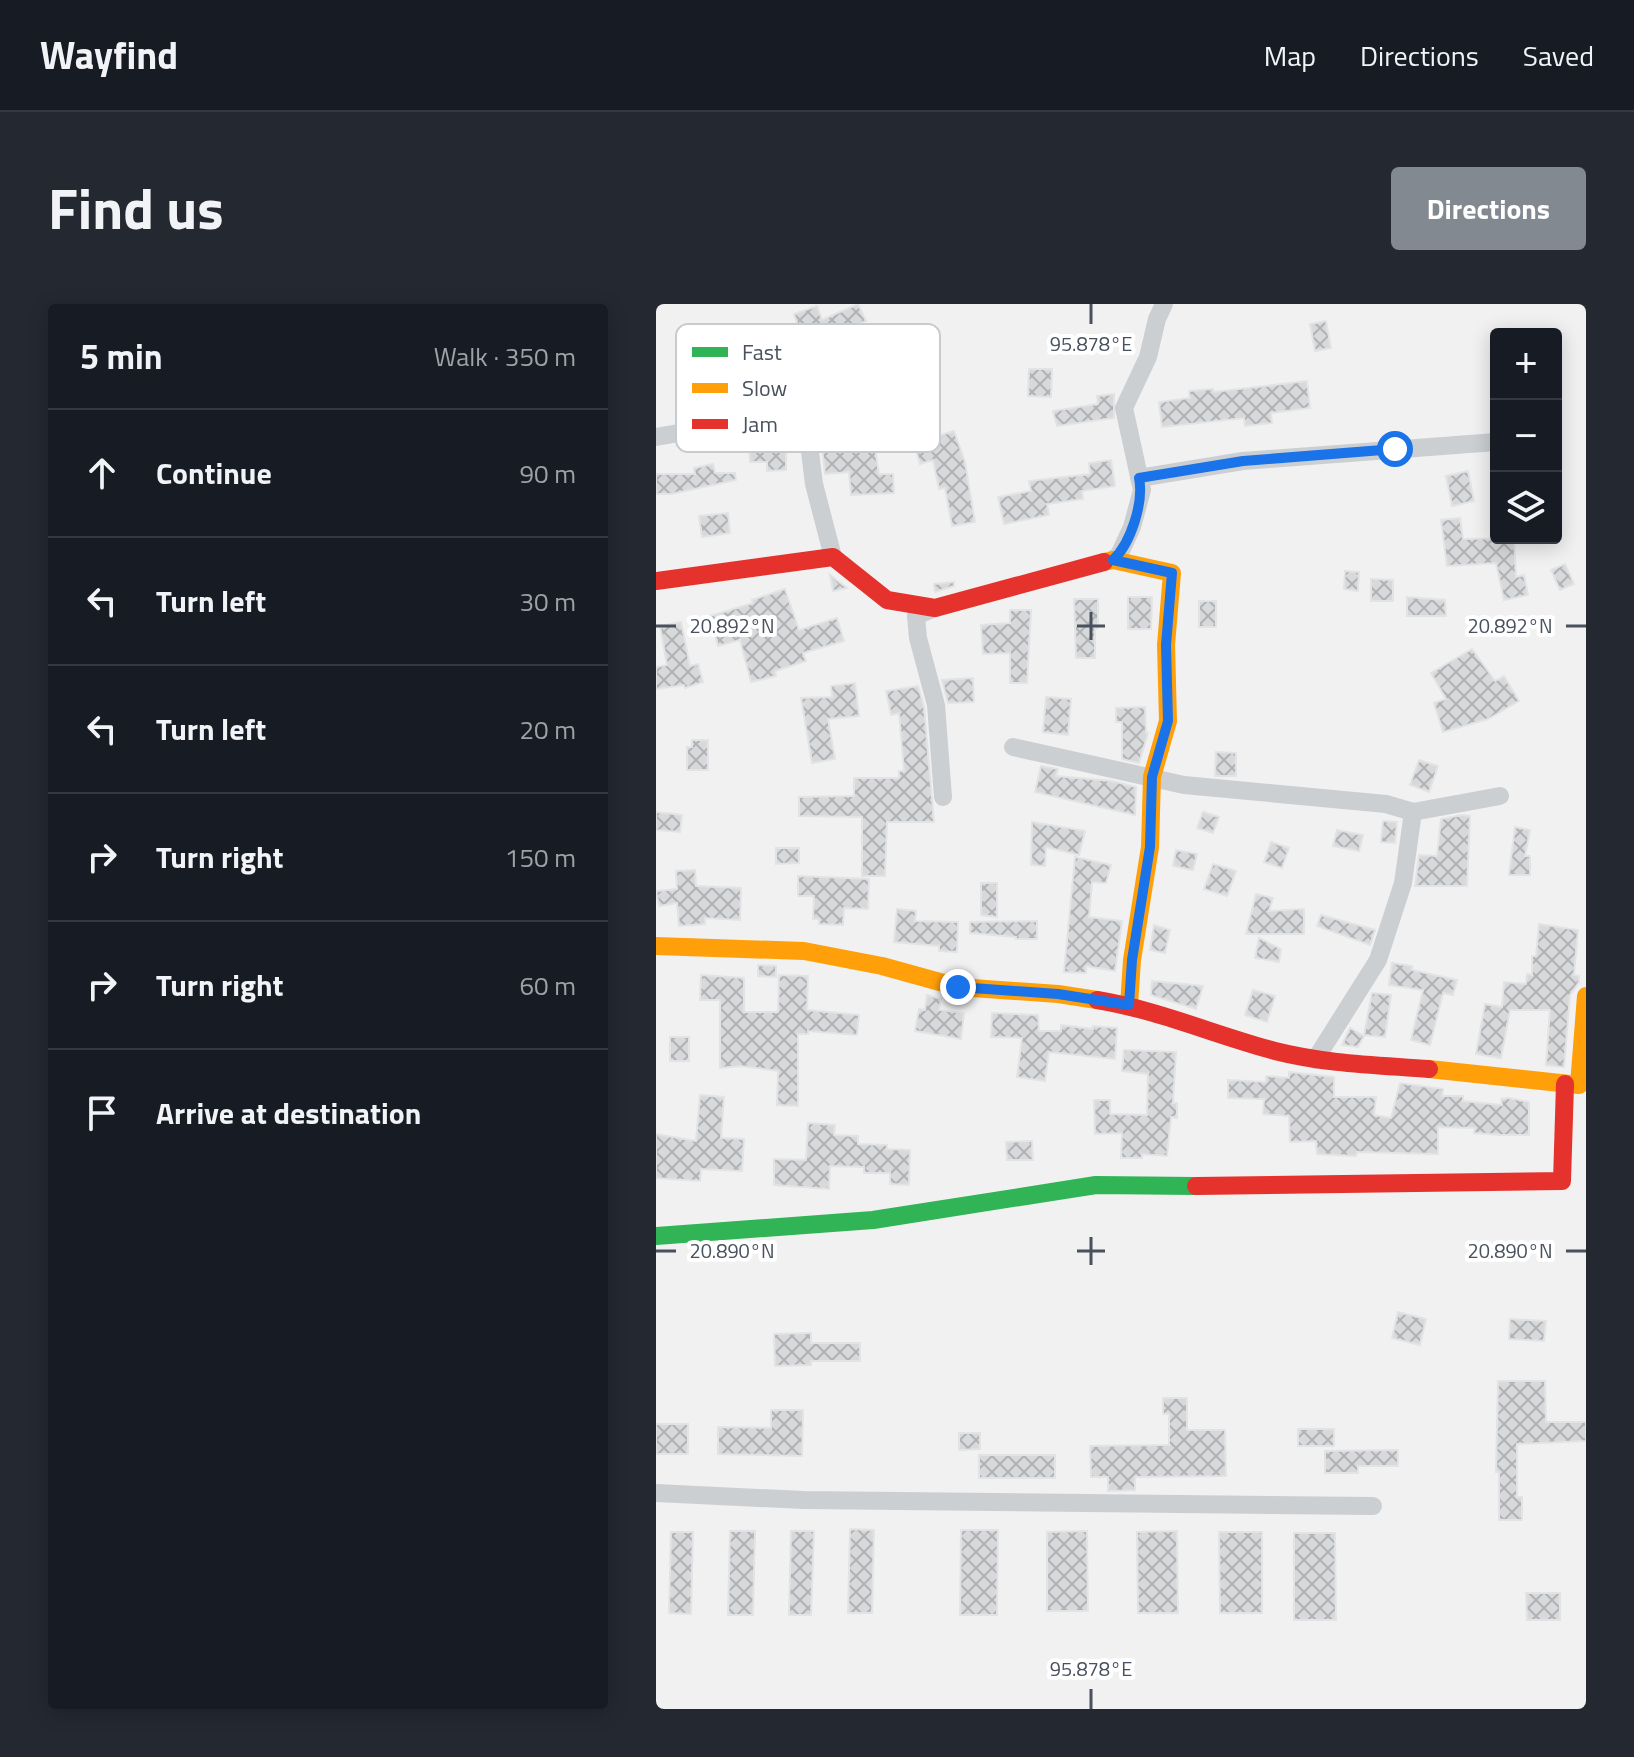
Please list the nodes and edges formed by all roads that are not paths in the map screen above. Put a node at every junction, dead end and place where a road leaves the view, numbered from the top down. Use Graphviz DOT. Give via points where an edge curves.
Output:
graph roads {
  1 [pos="1164,304"];
  2 [pos="676,434"];
  3 [pos="656,437"];
  4 [pos="1490,442"];
  5 [pos="810,452"];
  6 [pos="1139,478"];
  7 [pos="833,557"];
  8 [pos="1113,560"];
  9 [pos="656,581"];
  10 [pos="935,608"];
  11 [pos="1013,747"];
  12 [pos="1152,777"];
  13 [pos="1500,796"];
  14 [pos="943,797"];
  15 [pos="1413,812"];
  16 [pos="656,946"];
  17 [pos="1586,996"];
  18 [pos="1129,1005"];
  19 [pos="1315,1060"];
  20 [pos="1565,1084"];
  21 [pos="656,1236"];
  22 [pos="656,1493"];
  23 [pos="1373,1506"];
  1 -- 6 [label="street" via="1148,357 1124,408"];
  2 -- 3 [label="street"];
  4 -- 6 [label="street" via="1243,461"];
  5 -- 7 [label="street"];
  6 -- 8 [label="street" via="1142,490 1132,527"];
  7 -- 9 [label="street"];
  7 -- 10 [label="street" via="887,600"];
  8 -- 10 [label="street"];
  8 -- 12 [label="street" via="1172,573 1166,645 1168,721"];
  10 -- 14 [label="street" via="916,616 936,705"];
  11 -- 12 [label="street"];
  12 -- 15 [label="street" via="1184,785 1386,804"];
  12 -- 18 [label="street" via="1150,847"];
  13 -- 15 [label="street"];
  15 -- 19 [label="street" via="1403,883 1378,960"];
  16 -- 18 [label="street" via="804,951 958,987"];
  17 -- 20 [label="street" via="1579,1085"];
  18 -- 19 [label="street"];
  19 -- 20 [label="street"];
  20 -- 21 [label="street" via="1562,1181 1096,1185 873,1220"];
  22 -- 23 [label="street" via="803,1500"];
}
